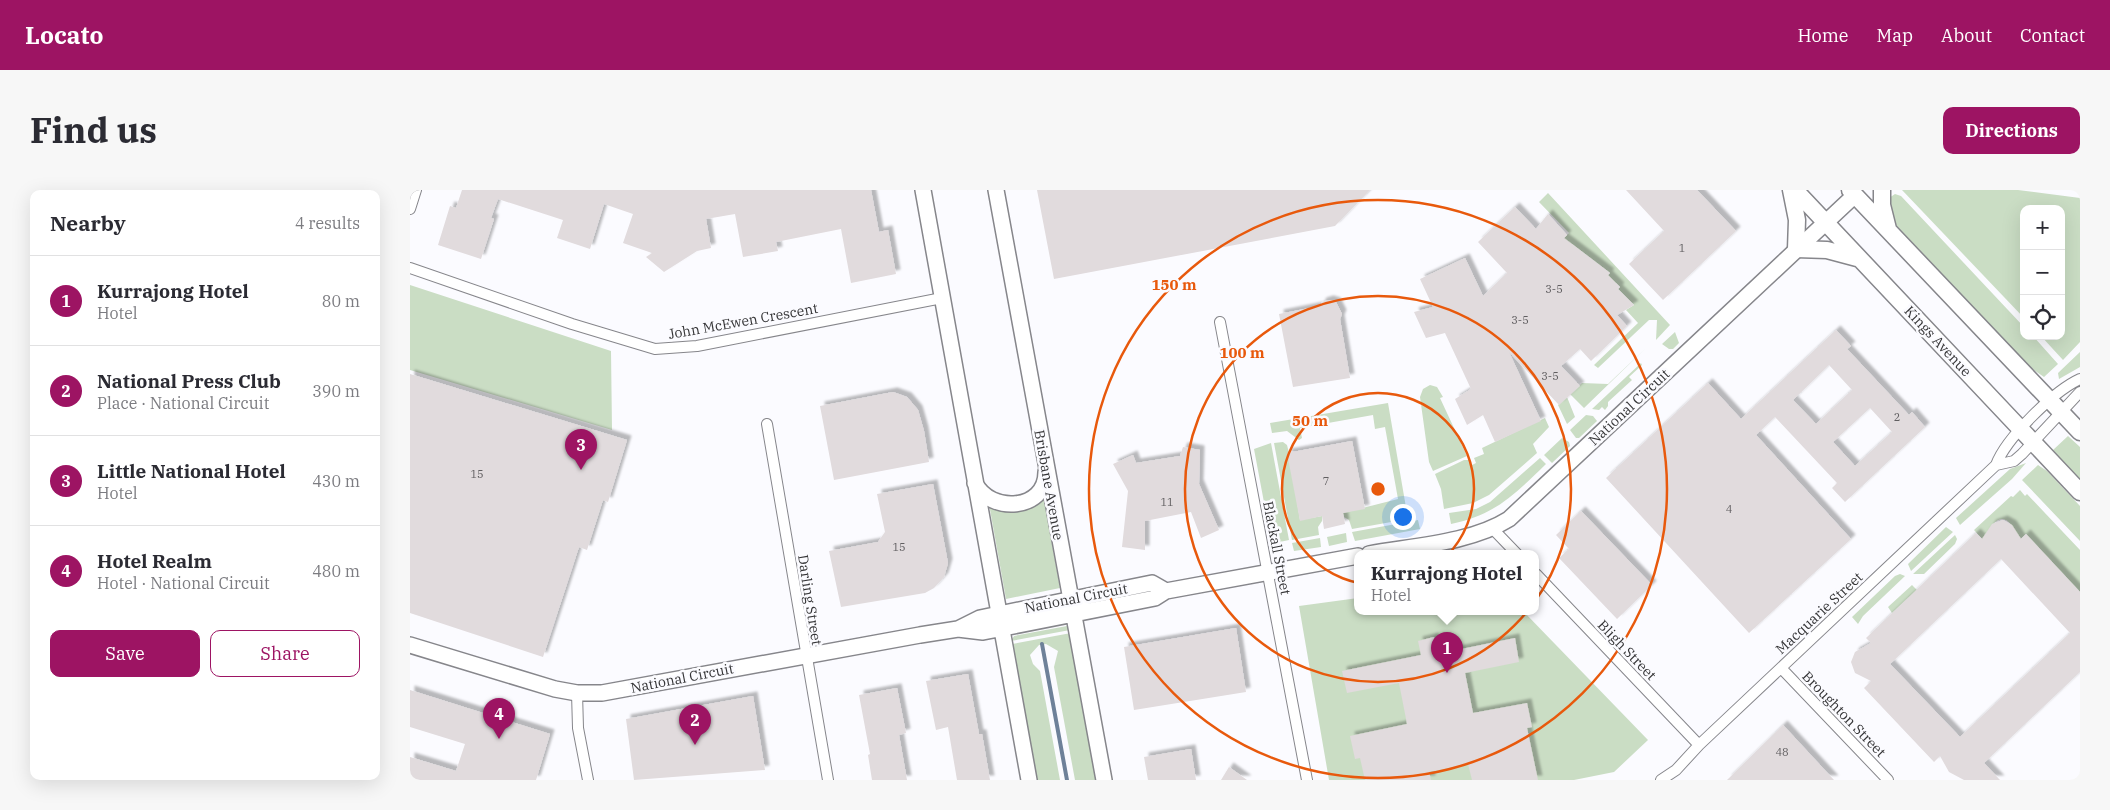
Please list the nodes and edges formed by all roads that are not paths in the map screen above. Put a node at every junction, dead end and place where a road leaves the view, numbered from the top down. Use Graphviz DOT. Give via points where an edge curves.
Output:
graph roads {
  1 [pos="416,190"];
  2 [pos="923,190"];
  3 [pos="996,190"];
  4 [pos="1791,190"];
  5 [pos="1795,190"];
  6 [pos="1882,190"];
  7 [pos="1855,192"];
  8 [pos="410,209"];
  9 [pos="1825,222"];
  10 [pos="1888,231"];
  11 [pos="1796,249"];
  12 [pos="1860,259"];
  13 [pos="410,268"];
  14 [pos="942,298"];
  15 [pos="1220,322"];
  16 [pos="2080,379"];
  17 [pos="2080,392"];
  18 [pos="2050,400"];
  19 [pos="2062,413"];
  20 [pos="767,424"];
  21 [pos="2021,429"];
  22 [pos="2080,432"];
  23 [pos="2033,442"];
  24 [pos="1045,463"];
  25 [pos="1996,465"];
  26 [pos="975,482"];
  27 [pos="2080,492"];
  28 [pos="1492,528"];
  29 [pos="1390,550"];
  30 [pos="1513,550"];
  31 [pos="1354,557"];
  32 [pos="1268,572"];
  33 [pos="1539,577"];
  34 [pos="1072,607"];
  35 [pos="998,614"];
  36 [pos="958,629"];
  37 [pos="1001,629"];
  38 [pos="410,645"];
  39 [pos="805,655"];
  40 [pos="1781,668"];
  41 [pos="576,693"];
  42 [pos="1699,745"];
  43 [pos="588,780"];
  44 [pos="828,780"];
  45 [pos="1029,780"];
  46 [pos="1104,780"];
  47 [pos="1308,780"];
  48 [pos="1660,780"];
  49 [pos="1888,780"];
  1 -- 8 [label="street"];
  2 -- 14 [label="street"];
  3 -- 24 [label="street, Brisbane Avenue"];
  4 -- 11 [label="main road" via="1797,220"];
  5 -- 9 [label="main road, Kings Avenue"];
  6 -- 10 [label="main road"];
  7 -- 9 [label="street, National Circuit"];
  7 -- 10 [label="main road"];
  9 -- 11 [label="street, National Circuit"];
  9 -- 12 [label="main road, Kings Avenue"];
  10 -- 18 [label="main road"];
  11 -- 12 [label="main road" via="1827,250"];
  11 -- 28 [label="street, National Circuit" via="1523,507"];
  12 -- 21 [label="main road, Kings Avenue"];
  13 -- 14 [label="street, John McEwen Crescent" via="655,349 697,346"];
  14 -- 26 [label="street"];
  15 -- 32 [label="street, Blackall Street"];
  16 -- 18 [label="street, Macquarie Street" via="2064,387"];
  17 -- 19 [label="street, Macquarie Street"];
  18 -- 19 [label="main road"];
  18 -- 21 [label="street, Macquarie Street"];
  19 -- 22 [label="main road"];
  19 -- 23 [label="street, Macquarie Street"];
  20 -- 39 [label="street, Darling Street"];
  21 -- 23 [label="main road, Kings Avenue"];
  21 -- 25 [label="street, Macquarie Street" via="2002,451"];
  23 -- 25 [label="street, Macquarie Street" via="2014,461"];
  23 -- 27 [label="main road, Kings Avenue"];
  24 -- 26 [label="street" via="1046,475 1041,487 1022,502 1010,505 997,503 982,493"];
  24 -- 34 [label="street, Brisbane Avenue"];
  25 -- 40 [label="street, Macquarie Street"];
  26 -- 35 [label="street"];
  28 -- 29 [label="street, National Circuit"];
  28 -- 30 [label="street"];
  31 -- 32 [label="street, National Circuit"];
  32 -- 34 [label="street, National Circuit" via="1166,591 1155,598"];
  32 -- 47 [label="street, Blackall Street"];
  33 -- 42 [label="street, Bligh Street"];
  34 -- 35 [label="street, National Circuit"];
  34 -- 37 [label="street, National Circuit"];
  34 -- 46 [label="street, Brisbane Avenue"];
  35 -- 36 [label="street, National Circuit" via="980,618"];
  35 -- 37 [label="street"];
  36 -- 37 [label="street, National Circuit" via="983,632"];
  36 -- 39 [label="street, National Circuit"];
  37 -- 45 [label="street"];
  38 -- 41 [label="street, National Circuit"];
  39 -- 41 [label="street, National Circuit" via="602,692"];
  39 -- 44 [label="street, Darling Street"];
  40 -- 42 [label="street, Macquarie Street"];
  40 -- 49 [label="street, Broughton Street"];
  41 -- 43 [label="street" via="578,728"];
  42 -- 48 [label="street, Macquarie Street" via="1676,770"];
}
